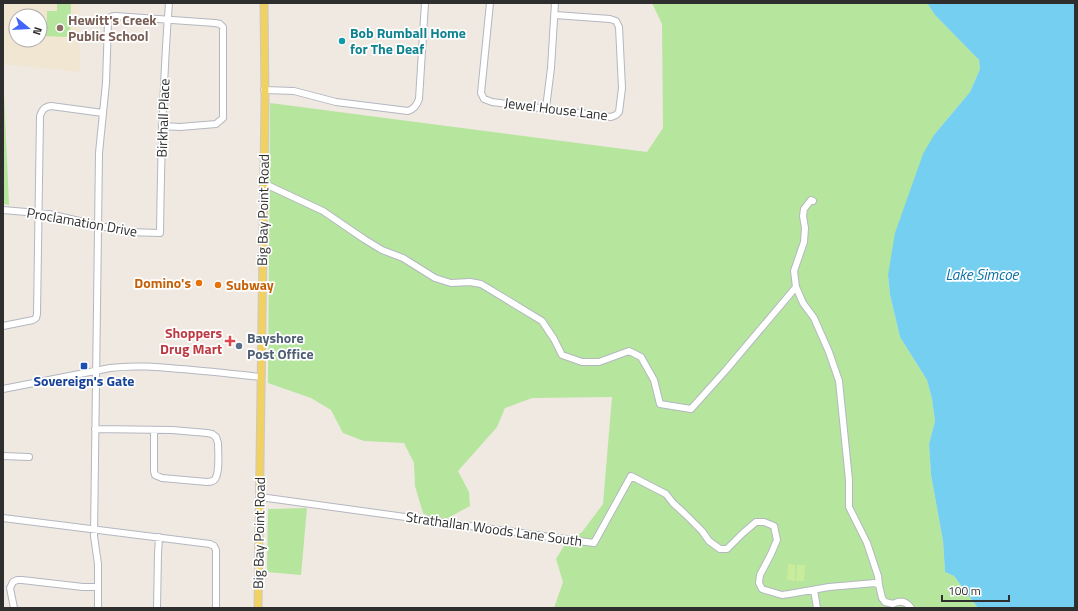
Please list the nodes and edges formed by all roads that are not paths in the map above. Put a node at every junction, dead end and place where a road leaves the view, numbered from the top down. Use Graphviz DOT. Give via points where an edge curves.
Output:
graph roads {
  1 [pos="169,3"];
  2 [pos="264,3"];
  3 [pos="425,3"];
  4 [pos="490,3"];
  5 [pos="555,3"];
  6 [pos="555,15"];
  7 [pos="168,20"];
  8 [pos="264,90"];
  9 [pos="546,108"];
  10 [pos="103,113"];
  11 [pos="162,126"];
  12 [pos="263,183"];
  13 [pos="813,201"];
  14 [pos="3,210"];
  15 [pos="38,213"];
  16 [pos="98,225"];
  17 [pos="160,233"];
  18 [pos="796,287"];
  19 [pos="3,326"];
  20 [pos="96,371"];
  21 [pos="261,377"];
  22 [pos="3,389"];
  23 [pos="95,429"];
  24 [pos="154,430"];
  25 [pos="3,456"];
  26 [pos="29,457"];
  27 [pos="260,497"];
  28 [pos="3,518"];
  29 [pos="94,529"];
  30 [pos="159,537"];
  31 [pos="879,585"];
  32 [pos="98,587"];
  33 [pos="814,590"];
  34 [pos="14,608"];
  35 [pos="98,608"];
  36 [pos="157,608"];
  37 [pos="216,608"];
  38 [pos="258,608"];
  39 [pos="817,608"];
  40 [pos="910,608"];
  1 -- 7 [label="street, Birkhall Place"];
  2 -- 8 [label="main road, Big Bay Point Road"];
  3 -- 8 [label="street" via="419,99 415,107 408,111 336,102 294,91"];
  4 -- 9 [label="street, Jewel House Lane" via="481,93 484,99"];
  5 -- 6 [label="street"];
  6 -- 9 [label="street"];
  6 -- 9 [label="street, Jewel House Lane" via="616,21 619,27 622,88 616,116"];
  7 -- 10 [label="street" via="115,16 109,18"];
  7 -- 11 [label="street, Birkhall Place"];
  7 -- 11 [label="street" via="222,26 222,118 216,124"];
  8 -- 12 [label="main road, Big Bay Point Road"];
  10 -- 15 [label="street" via="51,106 42,110"];
  10 -- 16 [label="street" via="99,153"];
  11 -- 17 [label="street, Birkhall Place"];
  12 -- 18 [label="street" via="323,211 382,250 403,258 435,278 451,283 481,284 542,321 562,354 582,362 599,362 629,351 640,357 654,380 660,404 691,409"];
  12 -- 21 [label="main road, Big Bay Point Road"];
  13 -- 18 [label="street" via="811,200 804,209 804,242 794,271"];
  14 -- 15 [label="street, Proclamation Drive"];
  15 -- 16 [label="street, Proclamation Drive"];
  15 -- 19 [label="street" via="36,318"];
  16 -- 17 [label="street, Proclamation Drive" via="127,232"];
  16 -- 20 [label="street"];
  18 -- 31 [label="street" via="814,318 839,381 849,480 849,506 867,543"];
  20 -- 21 [label="street" via="124,366 143,366"];
  20 -- 22 [label="street"];
  20 -- 23 [label="street"];
  21 -- 27 [label="main road, Big Bay Point Road"];
  23 -- 24 [label="street"];
  23 -- 29 [label="street"];
  24 -- 24 [label="street" via="155,475 162,478 207,482 216,479 218,443 214,435"];
  25 -- 26 [label="street"];
  27 -- 33 [label="street, Strathallan Woods Lane South" via="594,543 631,476 666,494 709,541 720,549 726,549 756,522 774,526 777,540 760,575 759,583 762,589 782,595"];
  27 -- 38 [label="main road, Big Bay Point Road"];
  28 -- 29 [label="street"];
  29 -- 30 [label="street"];
  29 -- 32 [label="street"];
  30 -- 36 [label="street"];
  30 -- 37 [label="street" via="214,546"];
  31 -- 33 [label="street, Strathallan Woods Lane South" via="875,583"];
  31 -- 40 [label="street" via="885,602 893,604 898,601"];
  32 -- 34 [label="street" via="17,580 10,588"];
  32 -- 35 [label="street"];
  33 -- 39 [label="street"];
}
